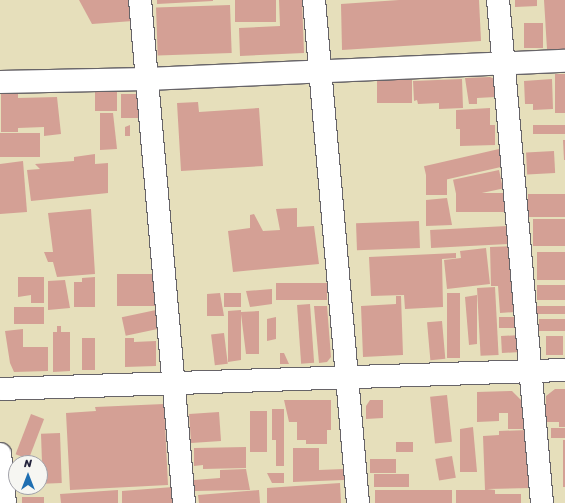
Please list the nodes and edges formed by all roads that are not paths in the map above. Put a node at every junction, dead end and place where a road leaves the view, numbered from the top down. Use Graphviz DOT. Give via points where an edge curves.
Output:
graph roads {
  1 [pos="140,0"];
  2 [pos="314,0"];
  3 [pos="498,0"];
  4 [pos="565,61"];
  5 [pos="503,62"];
  6 [pos="320,73"];
  7 [pos="147,80"];
  8 [pos="0,82"];
  9 [pos="565,370"];
  10 [pos="532,371"];
  11 [pos="346,376"];
  12 [pos="172,385"];
  13 [pos="0,389"];
  14 [pos="0,454"];
  15 [pos="5,503"];
  16 [pos="184,503"];
  17 [pos="358,503"];
  18 [pos="542,503"];
  1 -- 7 [label="street"];
  2 -- 6 [label="street"];
  3 -- 5 [label="street"];
  4 -- 5 [label="street"];
  5 -- 6 [label="street"];
  5 -- 10 [label="street"];
  6 -- 7 [label="street"];
  6 -- 11 [label="street"];
  7 -- 8 [label="street"];
  7 -- 12 [label="street"];
  9 -- 10 [label="street"];
  10 -- 11 [label="street"];
  10 -- 18 [label="street"];
  11 -- 12 [label="street"];
  11 -- 17 [label="street"];
  12 -- 13 [label="street"];
  12 -- 16 [label="street"];
  14 -- 15 [label="street"];
}
